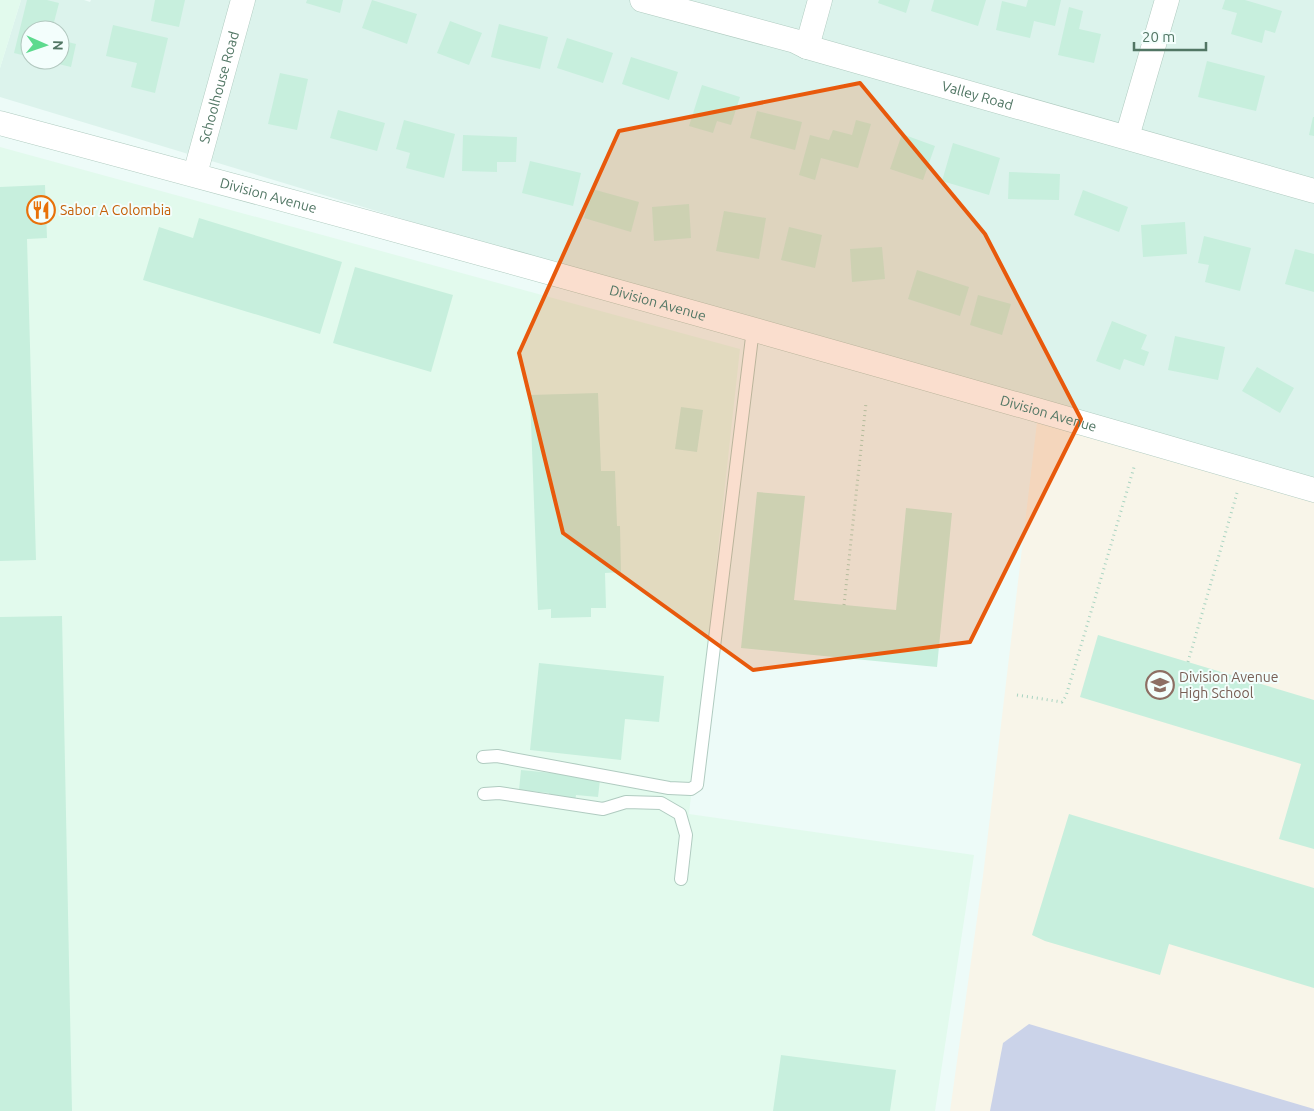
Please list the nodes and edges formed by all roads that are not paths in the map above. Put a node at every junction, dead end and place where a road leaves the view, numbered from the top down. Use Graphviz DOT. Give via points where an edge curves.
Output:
graph roads {
  1 [pos="243,0"];
  2 [pos="642,0"];
  3 [pos="820,0"];
  4 [pos="1167,0"];
  5 [pos="807,47"];
  6 [pos="0,122"];
  7 [pos="1127,137"];
  8 [pos="195,174"];
  9 [pos="1314,191"];
  10 [pos="753,329"];
  11 [pos="1314,488"];
  12 [pos="483,756"];
  13 [pos="484,794"];
  14 [pos="681,879"];
  1 -- 8 [label="street, Schoolhouse Road"];
  2 -- 5 [label="street, Valley Road"];
  3 -- 5 [label="street"];
  4 -- 7 [label="street"];
  5 -- 7 [label="street, Valley Road"];
  6 -- 8 [label="street, Division Avenue"];
  7 -- 9 [label="street, Valley Road"];
  8 -- 10 [label="street, Division Avenue"];
  10 -- 11 [label="street, Division Avenue"];
  10 -- 12 [label="lane" via="697,785 691,789 669,788 498,756"];
  13 -- 14 [label="lane" via="603,809 626,802 661,802 680,814 686,836"];
}
